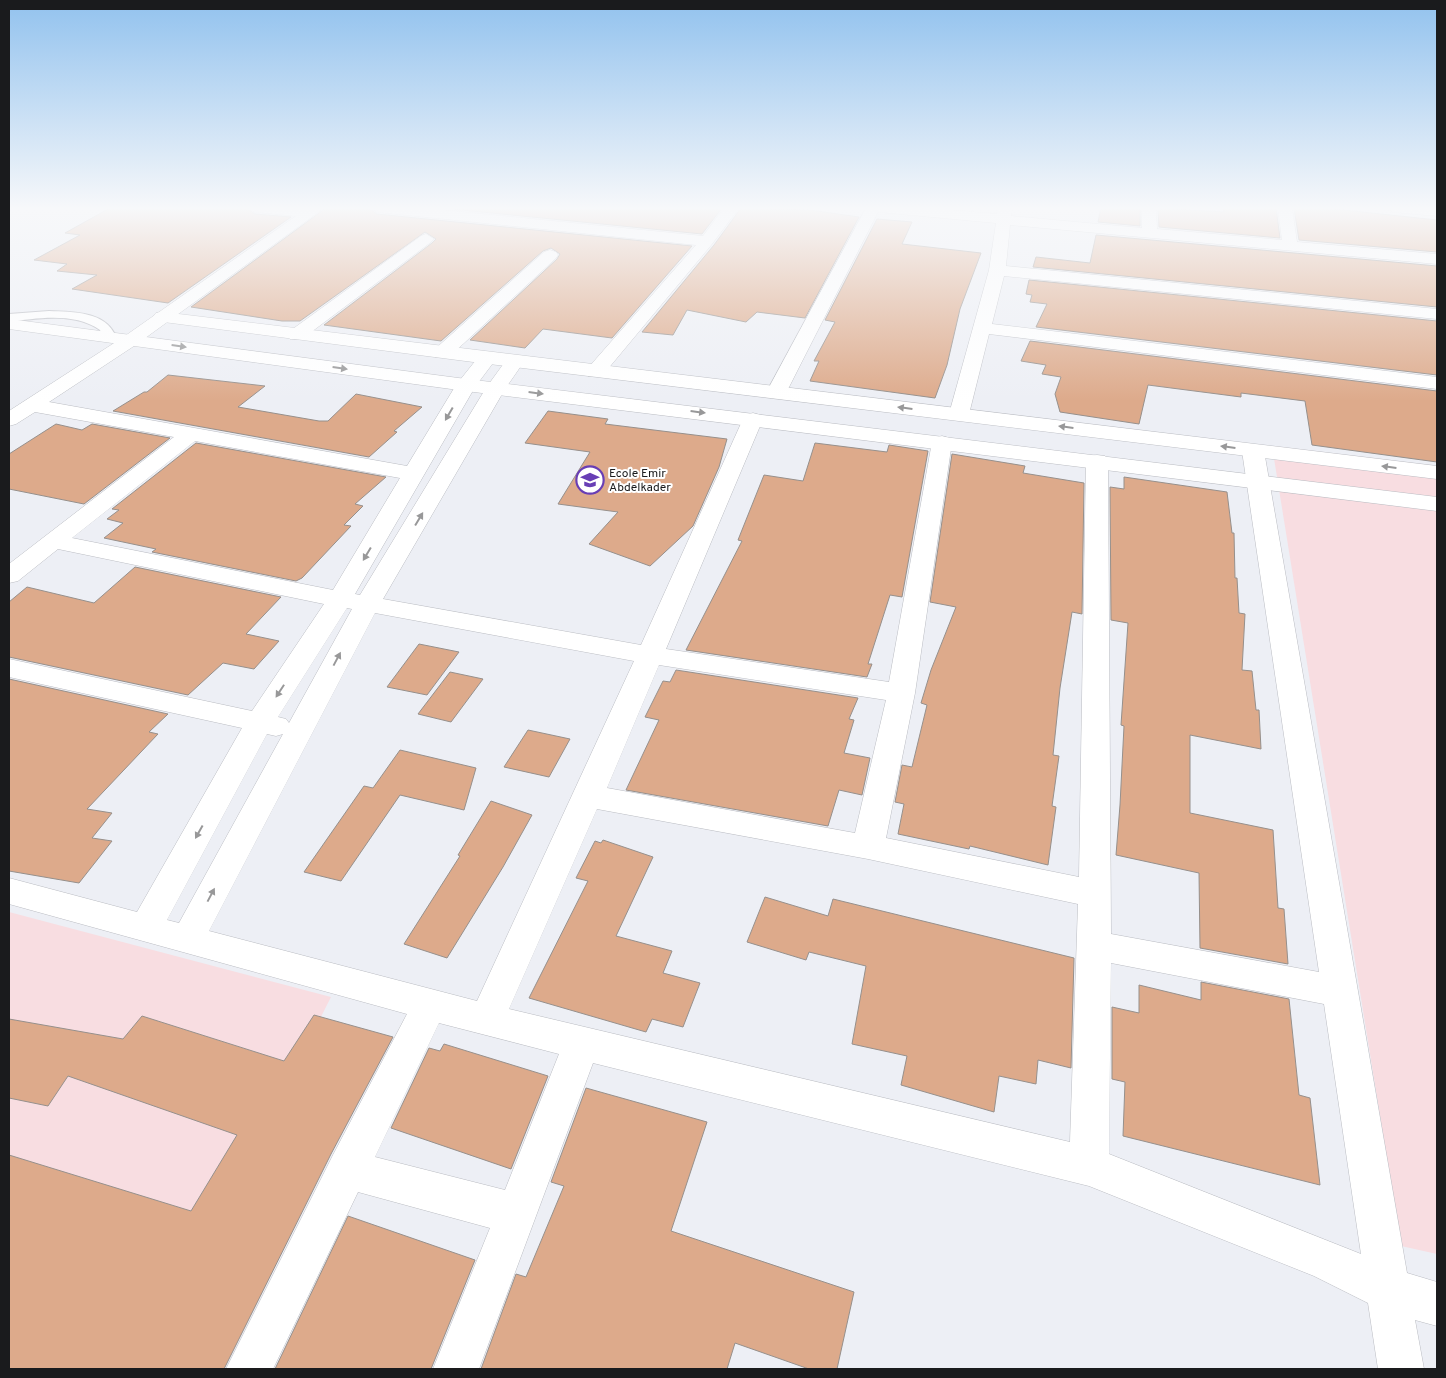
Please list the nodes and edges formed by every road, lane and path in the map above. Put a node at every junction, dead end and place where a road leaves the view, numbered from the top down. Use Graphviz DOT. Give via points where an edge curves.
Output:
graph roads {
  1 [pos="226,272"];
  2 [pos="381,272"];
  3 [pos="531,272"];
  4 [pos="680,272"];
  5 [pos="841,272"];
  6 [pos="996,272"];
  7 [pos="1020,272"];
  8 [pos="1437,314"];
  9 [pos="9,318"];
  10 [pos="162,318"];
  11 [pos="9,324"];
  12 [pos="981,328"];
  13 [pos="296,335"];
  14 [pos="109,337"];
  15 [pos="131,340"];
  16 [pos="442,353"];
  17 [pos="487,359"];
  18 [pos="514,363"];
  19 [pos="595,372"];
  20 [pos="1437,383"];
  21 [pos="466,385"];
  22 [pos="496,388"];
  23 [pos="776,393"];
  24 [pos="31,406"];
  25 [pos="959,414"];
  26 [pos="753,419"];
  27 [pos="9,420"];
  28 [pos="189,435"];
  29 [pos="942,442"];
  30 [pos="1253,450"];
  31 [pos="1097,461"];
  32 [pos="415,474"];
  33 [pos="1437,474"];
  34 [pos="1257,481"];
  35 [pos="1437,504"];
  36 [pos="51,541"];
  37 [pos="9,576"];
  38 [pos="340,599"];
  39 [pos="367,604"];
  40 [pos="650,655"];
  41 [pos="9,668"];
  42 [pos="901,693"];
  43 [pos="260,723"];
  44 [pos="299,731"];
  45 [pos="588,796"];
  46 [pos="868,847"];
  47 [pos="9,891"];
  48 [pos="1095,894"];
  49 [pos="146,927"];
  50 [pos="188,938"];
  51 [pos="1094,945"];
  52 [pos="1340,991"];
  53 [pos="430,1005"];
  54 [pos="486,1020"];
  55 [pos="582,1043"];
  56 [pos="1089,1166"];
  57 [pos="347,1169"];
  58 [pos="516,1214"];
  59 [pos="1389,1290"];
  60 [pos="1437,1304"];
  61 [pos="249,1369"];
  62 [pos="456,1369"];
  63 [pos="1401,1369"];
  1 -- 10 [label="street"];
  2 -- 13 [label="street"];
  3 -- 16 [label="street"];
  4 -- 19 [label="street"];
  5 -- 23 [label="street"];
  6 -- 12 [label="street"];
  7 -- 8 [label="street"];
  9 -- 14 [label="lane" via="40,314 82,318 103,325"];
  10 -- 13 [label="street"];
  10 -- 15 [label="street"];
  11 -- 14 [label="street"];
  12 -- 20 [label="street"];
  12 -- 25 [label="street"];
  13 -- 16 [label="street"];
  14 -- 15 [label="street"];
  15 -- 21 [label="street, one-way"];
  15 -- 24 [label="street"];
  16 -- 17 [label="street"];
  17 -- 18 [label="street"];
  17 -- 21 [label="street"];
  18 -- 19 [label="street"];
  18 -- 22 [label="street"];
  19 -- 23 [label="street"];
  21 -- 22 [label="street"];
  21 -- 32 [label="street, one-way"];
  22 -- 26 [label="street, one-way"];
  39 -- 22 [label="street, one-way"];
  25 -- 23 [label="street, one-way"];
  24 -- 27 [label="street"];
  24 -- 28 [label="street"];
  30 -- 25 [label="street, one-way"];
  26 -- 29 [label="street"];
  26 -- 40 [label="street"];
  28 -- 32 [label="street"];
  28 -- 36 [label="street"];
  29 -- 31 [label="street"];
  29 -- 42 [label="street"];
  33 -- 30 [label="street, one-way"];
  30 -- 34 [label="street"];
  31 -- 34 [label="street"];
  31 -- 48 [label="street"];
  32 -- 38 [label="street, one-way"];
  34 -- 35 [label="street"];
  34 -- 52 [label="street"];
  36 -- 37 [label="street"];
  36 -- 38 [label="street"];
  38 -- 39 [label="street"];
  38 -- 43 [label="street, one-way"];
  39 -- 40 [label="street"];
  44 -- 39 [label="street, one-way"];
  40 -- 42 [label="street"];
  40 -- 45 [label="street"];
  41 -- 43 [label="street"];
  42 -- 46 [label="street"];
  43 -- 44 [label="street"];
  43 -- 49 [label="street, one-way"];
  50 -- 44 [label="street, one-way"];
  45 -- 46 [label="street"];
  45 -- 54 [label="street"];
  46 -- 48 [label="street"];
  47 -- 49 [label="street"];
  48 -- 51 [label="street"];
  49 -- 50 [label="street"];
  50 -- 53 [label="street"];
  51 -- 52 [label="street"];
  51 -- 56 [label="street"];
  52 -- 59 [label="street"];
  53 -- 54 [label="street"];
  53 -- 57 [label="street"];
  54 -- 55 [label="street"];
  55 -- 56 [label="street"];
  55 -- 58 [label="street"];
  56 -- 59 [label="street" via="1327,1260"];
  57 -- 58 [label="street"];
  57 -- 61 [label="street"];
  58 -- 62 [label="street"];
  59 -- 60 [label="street"];
  59 -- 63 [label="street"];
}
